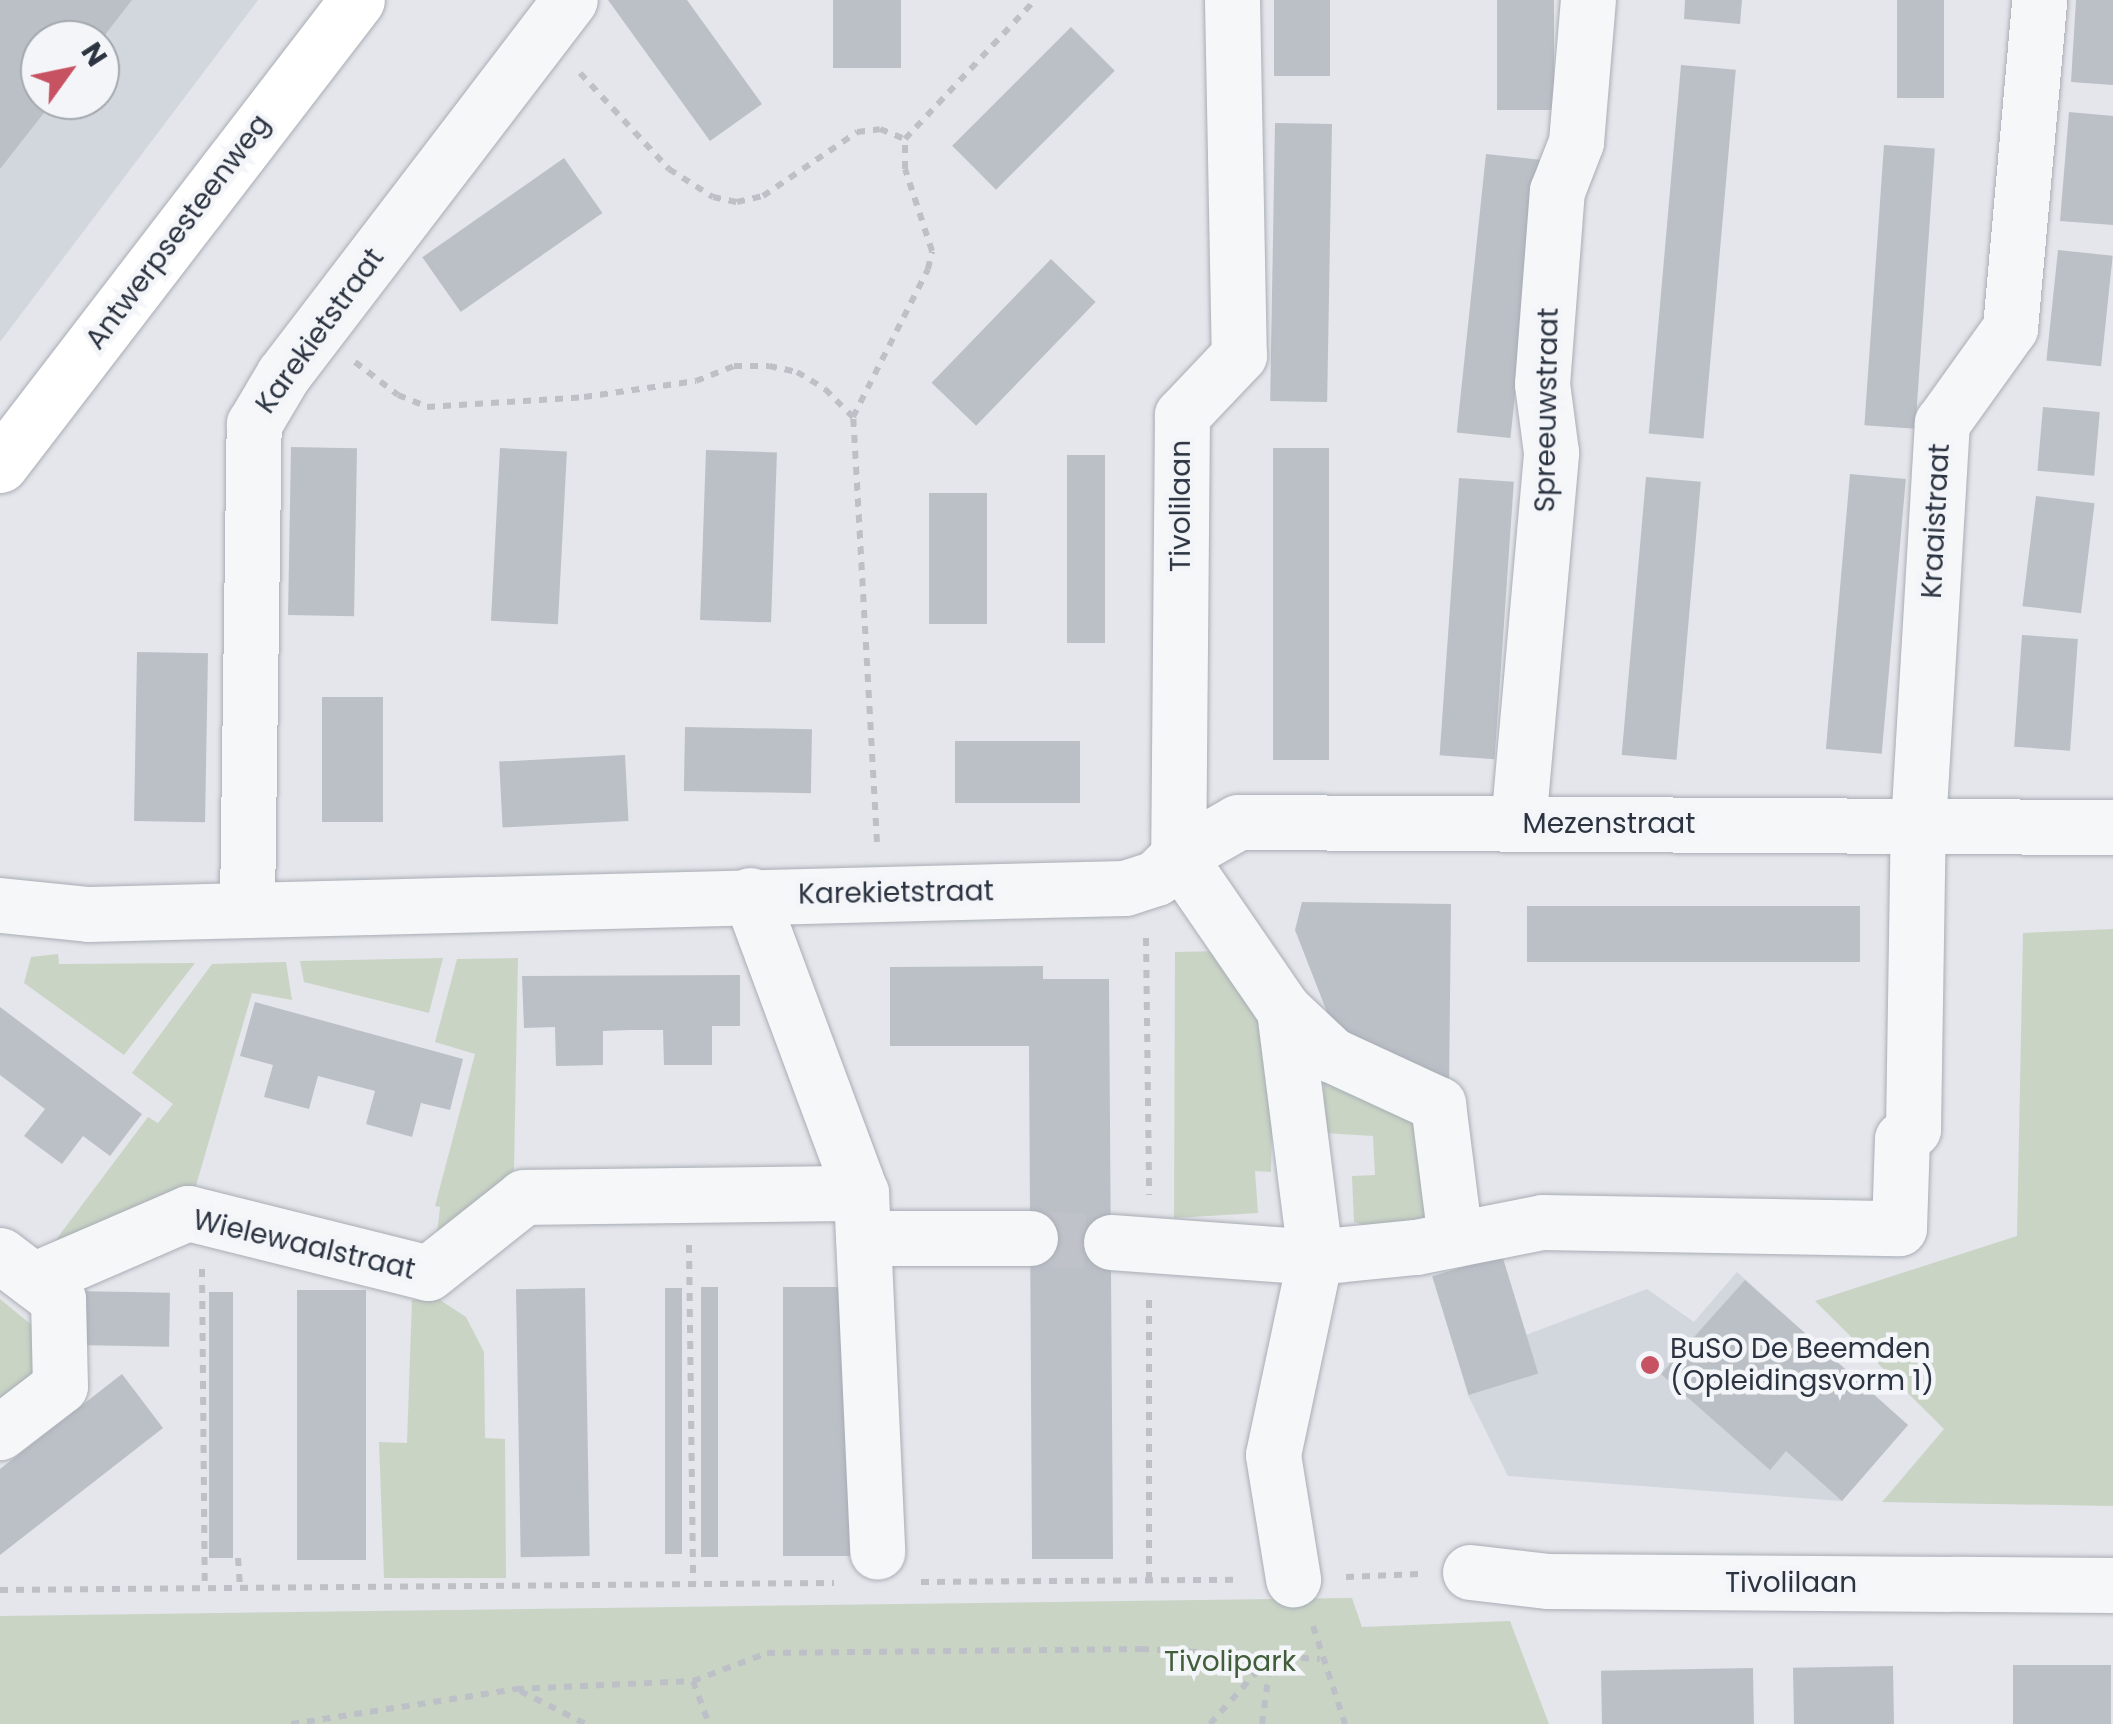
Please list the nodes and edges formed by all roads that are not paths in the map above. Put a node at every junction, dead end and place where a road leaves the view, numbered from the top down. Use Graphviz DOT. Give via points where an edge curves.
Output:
graph roads {
  1 [pos="356,0"];
  2 [pos="1232,0"];
  3 [pos="1588,0"];
  4 [pos="2039,0"];
  5 [pos="556,19"];
  6 [pos="0,464"];
  7 [pos="1518,824"];
  8 [pos="1918,824"];
  9 [pos="2113,828"];
  10 [pos="1178,856"];
  11 [pos="1126,888"];
  12 [pos="750,896"];
  13 [pos="0,905"];
  14 [pos="247,905"];
  15 [pos="1284,1010"];
  16 [pos="862,1215"];
  17 [pos="1030,1238"];
  18 [pos="1454,1240"];
  19 [pos="1111,1242"];
  20 [pos="1314,1257"];
  21 [pos="16,1268"];
  22 [pos="0,1432"];
  23 [pos="873,1572"];
  24 [pos="1470,1572"];
  25 [pos="1293,1580"];
  26 [pos="2113,1585"];
  1 -- 6 [label="main road, Antwerpsesteenweg"];
  2 -- 10 [label="street, Tivolilaan" via="1239,355 1182,415"];
  3 -- 7 [label="street, Spreeuwstraat" via="1576,142 1557,191 1542,384 1551,452"];
  4 -- 8 [label="street, Kraaistraat" via="2010,328 1942,423"];
  5 -- 14 [label="street, Karekietstraat" via="317,330 254,424"];
  7 -- 8 [label="street, Mezenstraat"];
  7 -- 10 [label="street, Mezenstraat" via="1238,822"];
  8 -- 9 [label="street, Mezenstraat"];
  8 -- 18 [label="street, Kraaistraat" via="1913,1129 1902,1138 1899,1228 1542,1222"];
  10 -- 11 [label="street, Mezenstraat" via="1156,878"];
  10 -- 15 [label="street"];
  11 -- 12 [label="street, Karekietstraat"];
  12 -- 14 [label="street, Karekietstraat"];
  12 -- 16 [label="street"];
  13 -- 14 [label="street, Karekietstraat" via="89,914"];
  15 -- 18 [label="street" via="1332,1055 1438,1104"];
  15 -- 20 [label="street"];
  16 -- 17 [label="street, Wielewaalstraat"];
  16 -- 21 [label="street, Wielewaalstraat" via="689,1195 524,1197 428,1273 188,1213"];
  16 -- 23 [label="street"];
  18 -- 20 [label="street"];
  19 -- 20 [label="street"];
  20 -- 25 [label="street" via="1273,1454"];
  21 -- 22 [label="street, Wielewaalstraat" via="58,1300 60,1386"];
  24 -- 26 [label="street, Tivolilaan" via="1548,1582"];
}
